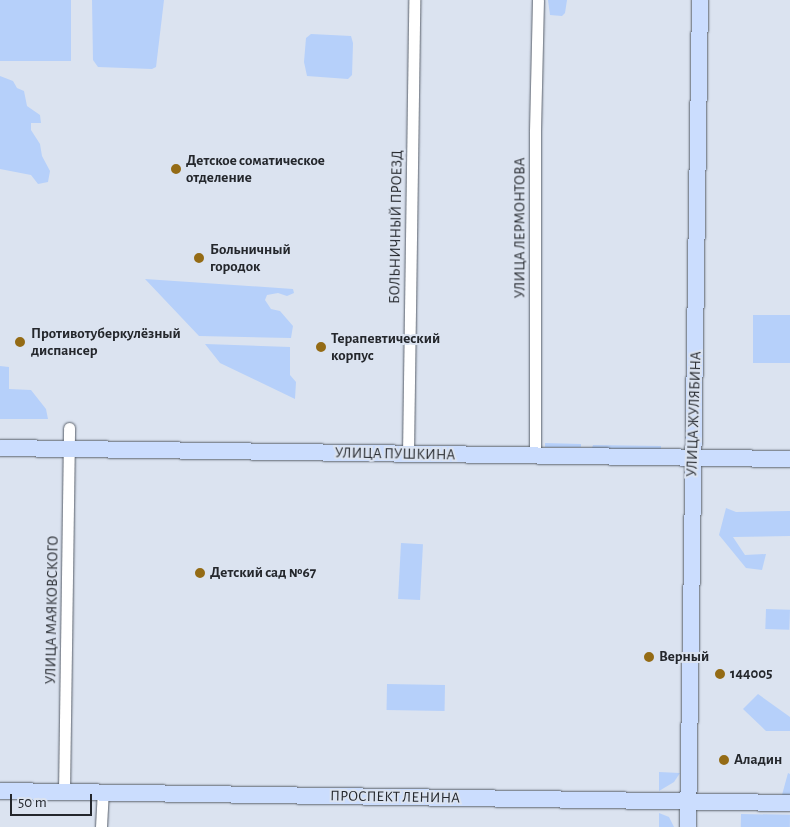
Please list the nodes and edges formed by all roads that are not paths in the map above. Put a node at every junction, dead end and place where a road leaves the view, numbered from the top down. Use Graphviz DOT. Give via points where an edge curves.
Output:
graph roads {
  1 [pos="414,0"];
  2 [pos="538,0"];
  3 [pos="700,0"];
  4 [pos="69,428"];
  5 [pos="0,448"];
  6 [pos="69,449"];
  7 [pos="408,454"];
  8 [pos="536,456"];
  9 [pos="693,458"];
  10 [pos="790,459"];
  11 [pos="0,791"];
  12 [pos="64,792"];
  13 [pos="102,793"];
  14 [pos="688,802"];
  15 [pos="790,803"];
  16 [pos="101,827"];
  17 [pos="688,827"];
  1 -- 7 [label="street, БОЛЬНИЧНЫЙ ПРОЕЗД"];
  2 -- 8 [label="street, УЛИЦА ЛЕРМОНТОВА"];
  3 -- 9 [label="main road, УЛИЦА ЖУЛЯБИНА"];
  4 -- 6 [label="street, УЛИЦА МАЯКОВСКОГО"];
  5 -- 6 [label="main road, УЛИЦА ПУШКИНА"];
  6 -- 7 [label="main road, УЛИЦА ПУШКИНА"];
  6 -- 12 [label="street, УЛИЦА МАЯКОВСКОГО"];
  7 -- 8 [label="main road, УЛИЦА ПУШКИНА"];
  8 -- 9 [label="main road, УЛИЦА ПУШКИНА"];
  9 -- 10 [label="main road, УЛИЦА ПУШКИНА"];
  9 -- 14 [label="main road, УЛИЦА ЖУЛЯБИНА"];
  11 -- 12 [label="main road, ПРОСПЕКТ ЛЕНИНА"];
  12 -- 13 [label="main road, ПРОСПЕКТ ЛЕНИНА"];
  13 -- 14 [label="main road, ПРОСПЕКТ ЛЕНИНА"];
  13 -- 16 [label="street"];
  14 -- 15 [label="main road, ПРОСПЕКТ ЛЕНИНА"];
  14 -- 17 [label="main road, УЛИЦА ЖУЛЯБИНА"];
}
